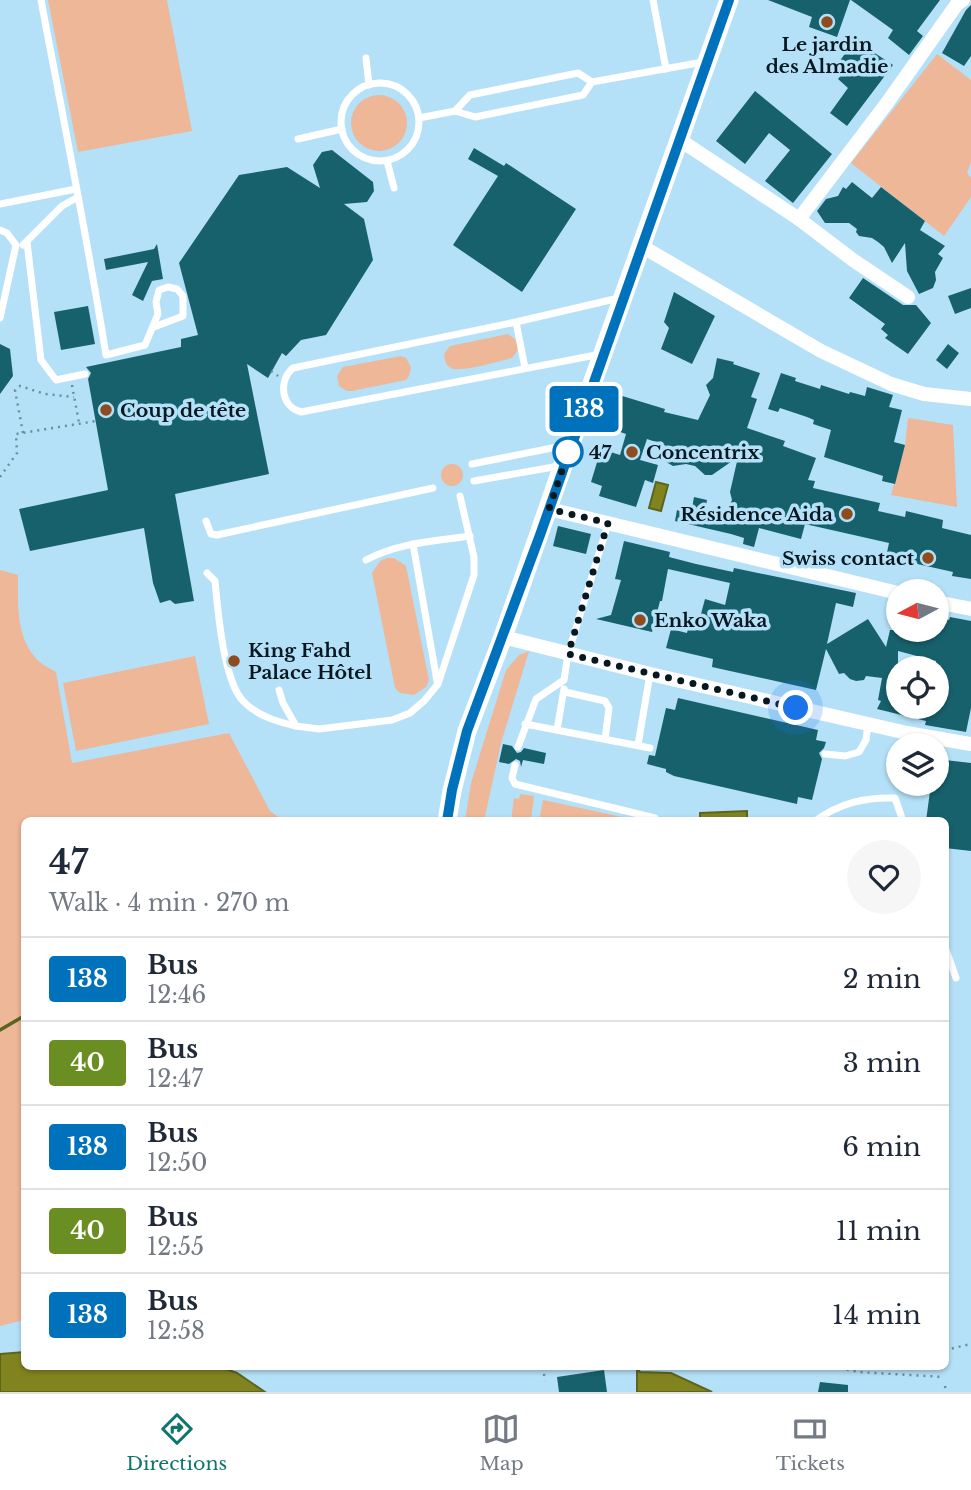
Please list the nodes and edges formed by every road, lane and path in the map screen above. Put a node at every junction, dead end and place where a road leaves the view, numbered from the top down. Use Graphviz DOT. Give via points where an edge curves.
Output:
graph roads {
  1 [pos="41,0"];
  2 [pos="653,0"];
  3 [pos="729,0"];
  4 [pos="963,0"];
  5 [pos="366,58"];
  6 [pos="707,61"];
  7 [pos="666,69"];
  8 [pos="592,82"];
  9 [pos="369,85"];
  10 [pos="455,111"];
  11 [pos="419,118"];
  12 [pos="342,129"];
  13 [pos="298,139"];
  14 [pos="680,140"];
  15 [pos="387,161"];
  16 [pos="394,188"];
  17 [pos="77,193"];
  18 [pos="0,204"];
  19 [pos="799,219"];
  20 [pos="0,230"];
  21 [pos="27,242"];
  22 [pos="643,247"];
  23 [pos="15,253"];
  24 [pos="623,297"];
  25 [pos="908,297"];
  26 [pos="0,318"];
  27 [pos="516,322"];
  28 [pos="154,327"];
  29 [pos="604,353"];
  30 [pos="525,368"];
  31 [pos="85,374"];
  32 [pos="71,377"];
  33 [pos="74,397"];
  34 [pos="971,399"];
  35 [pos="96,421"];
  36 [pos="79,423"];
  37 [pos="23,433"];
  38 [pos="571,444"];
  39 [pos="472,464"];
  40 [pos="563,465"];
  41 [pos="0,477"];
  42 [pos="474,481"];
  43 [pos="433,488"];
  44 [pos="460,496"];
  45 [pos="549,509"];
  46 [pos="206,521"];
  47 [pos="608,523"];
  48 [pos="470,536"];
  49 [pos="413,544"];
  50 [pos="366,560"];
  51 [pos="207,573"];
  52 [pos="886,590"];
  53 [pos="949,605"];
  54 [pos="971,609"];
  55 [pos="503,637"];
  56 [pos="568,654"];
  57 [pos="650,674"];
  58 [pos="564,680"];
  59 [pos="438,684"];
  60 [pos="279,690"];
  61 [pos="565,692"];
  62 [pos="525,724"];
  63 [pos="868,724"];
  64 [pos="296,726"];
  65 [pos="557,730"];
  66 [pos="605,739"];
  67 [pos="971,744"];
  68 [pos="638,745"];
  69 [pos="518,747"];
  70 [pos="650,748"];
  71 [pos="825,754"];
  72 [pos="515,765"];
  73 [pos="448,817"];
  74 [pos="651,817"];
  75 [pos="820,817"];
  76 [pos="902,817"];
  77 [pos="949,958"];
  78 [pos="956,978"];
  79 [pos="971,1344"];
  80 [pos="949,1349"];
  81 [pos="543,1370"];
  82 [pos="849,1370"];
  83 [pos="943,1377"];
  84 [pos="545,1381"];
  85 [pos="945,1386"];
  86 [pos="946,1392"];
  1 -- 17 [label="lane"];
  2 -- 7 [label="lane"];
  3 -- 6 [label="street"];
  4 -- 19 [label="street"];
  5 -- 9 [label="lane"];
  6 -- 7 [label="lane"];
  6 -- 14 [label="street"];
  7 -- 8 [label="lane"];
  8 -- 10 [label="lane" via="583,95 569,98 475,117"];
  8 -- 10 [label="lane" via="578,73 483,92 470,95"];
  9 -- 11 [label="lane" via="397,87 412,100"];
  9 -- 12 [label="lane" via="347,102"];
  10 -- 11 [label="lane"];
  11 -- 15 [label="lane" via="411,146"];
  12 -- 13 [label="lane"];
  12 -- 15 [label="lane" via="348,145 362,157"];
  14 -- 19 [label="street"];
  14 -- 22 [label="street"];
  15 -- 16 [label="lane"];
  17 -- 18 [label="lane"];
  17 -- 21 [label="lane"];
  17 -- 28 [label="lane" via="106,355 145,345"];
  19 -- 25 [label="street"];
  20 -- 23 [label="lane" via="14,239"];
  21 -- 23 [label="lane"];
  21 -- 32 [label="lane" via="41,360 56,380"];
  22 -- 24 [label="street"];
  22 -- 34 [label="street" via="821,351 891,384 924,394"];
  23 -- 26 [label="lane"];
  24 -- 27 [label="lane"];
  24 -- 29 [label="street"];
  27 -- 30 [label="lane"];
  27 -- 30 [label="lane" via="293,368 282,384 287,404 301,412"];
  28 -- 28 [label="lane" via="183,316 183,296 177,289 159,290"];
  29 -- 30 [label="lane"];
  29 -- 38 [label="street"];
  31 -- 32 [label="lane"];
  32 -- 33 [label="path"];
  33 -- 36 [label="path"];
  33 -- 37 [label="path" via="20,386 15,390"];
  35 -- 36 [label="path"];
  36 -- 37 [label="path"];
  37 -- 41 [label="path" via="16,434 17,453"];
  38 -- 39 [label="lane"];
  38 -- 40 [label="street"];
  40 -- 42 [label="lane"];
  40 -- 45 [label="street"];
  43 -- 46 [label="lane" via="217,535 211,534"];
  44 -- 48 [label="lane"];
  45 -- 47 [label="street"];
  45 -- 55 [label="street"];
  47 -- 52 [label="street"];
  47 -- 56 [label="lane"];
  48 -- 49 [label="lane"];
  48 -- 59 [label="lane" via="474,575"];
  49 -- 50 [label="lane"];
  49 -- 59 [label="lane"];
  51 -- 64 [label="lane" via="215,581 233,686 257,711"];
  53 -- 54 [label="street"];
  55 -- 56 [label="street"];
  55 -- 73 [label="street" via="467,731"];
  56 -- 57 [label="street"];
  56 -- 58 [label="lane"];
  57 -- 63 [label="street"];
  57 -- 68 [label="lane"];
  58 -- 61 [label="lane"];
  58 -- 62 [label="lane" via="536,699"];
  59 -- 64 [label="lane" via="410,713 392,720 319,729"];
  60 -- 64 [label="lane"];
  61 -- 65 [label="lane"];
  61 -- 66 [label="lane" via="608,704"];
  62 -- 65 [label="lane"];
  62 -- 69 [label="lane"];
  63 -- 67 [label="street"];
  63 -- 71 [label="lane" via="859,752 845,757"];
  65 -- 66 [label="lane"];
  66 -- 68 [label="lane"];
  68 -- 70 [label="lane"];
  72 -- 74 [label="lane" via="515,784"];
  75 -- 76 [label="lane" via="856,800 881,797 895,798"];
  77 -- 78 [label="lane"];
  79 -- 80 [label="path"];
  81 -- 84 [label="path"];
  82 -- 83 [label="path"];
  85 -- 86 [label="path"];
}
